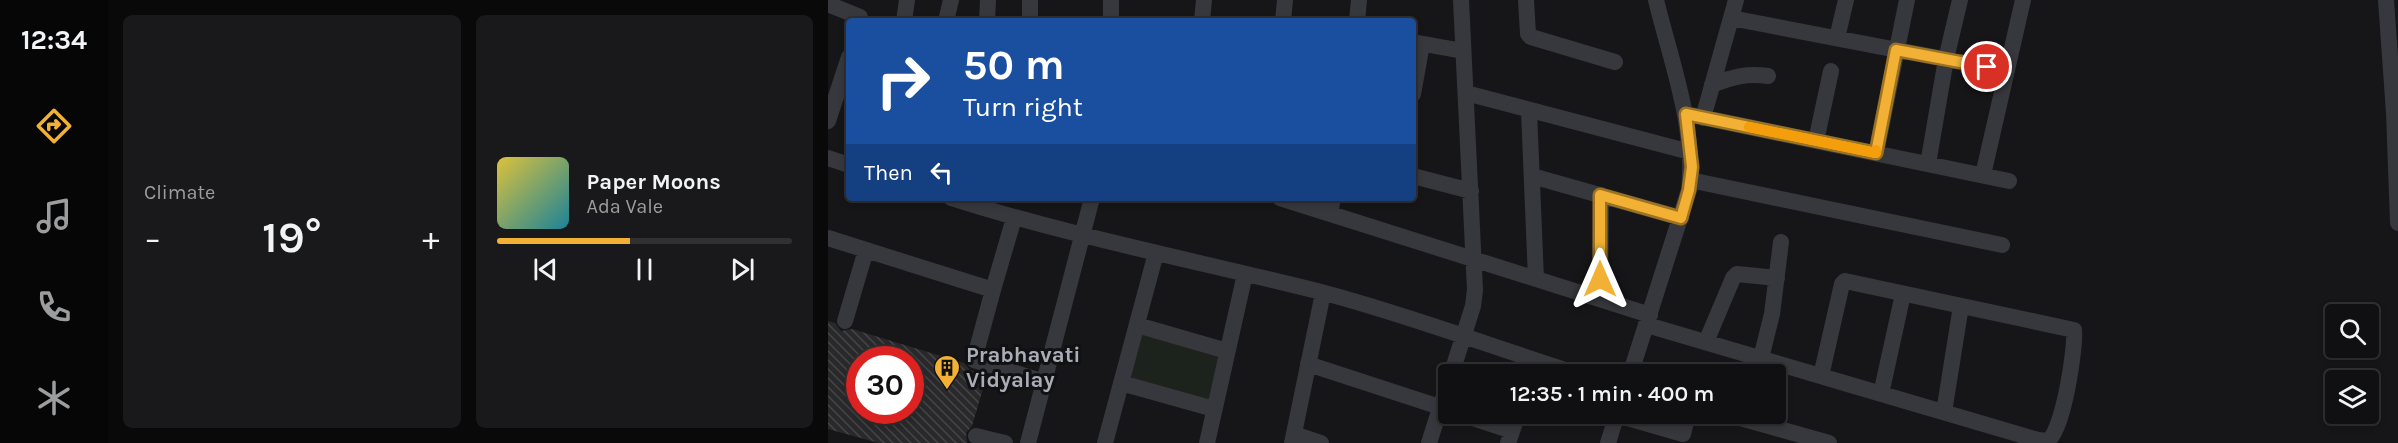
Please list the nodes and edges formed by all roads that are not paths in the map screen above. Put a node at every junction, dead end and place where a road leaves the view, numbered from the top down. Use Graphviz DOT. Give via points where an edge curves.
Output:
graph roads {
  1 [pos="907,0"];
  2 [pos="951,0"];
  3 [pos="988,0"];
  4 [pos="1030,0"];
  5 [pos="1111,0"];
  6 [pos="1204,0"];
  7 [pos="1286,0"];
  8 [pos="1359,0"];
  9 [pos="1461,0"];
  10 [pos="1526,0"];
  11 [pos="1656,0"];
  12 [pos="1736,0"];
  13 [pos="1846,0"];
  14 [pos="1906,0"];
  15 [pos="1960,0"];
  16 [pos="2023,0"];
  17 [pos="2386,0"];
  18 [pos="828,4"];
  19 [pos="860,13"];
  20 [pos="904,18"];
  21 [pos="947,18"];
  22 [pos="987,18"];
  23 [pos="1030,18"];
  24 [pos="1111,18"];
  25 [pos="1202,18"];
  26 [pos="1283,18"];
  27 [pos="1357,18"];
  28 [pos="1731,18"];
  29 [pos="1837,38"];
  30 [pos="1418,43"];
  31 [pos="1896,50"];
  32 [pos="1463,51"];
  33 [pos="1946,59"];
  34 [pos="1615,62"];
  35 [pos="846,63"];
  36 [pos="1416,63"];
  37 [pos="1831,71"];
  38 [pos="2007,71"];
  39 [pos="1768,76"];
  40 [pos="1712,85"];
  41 [pos="833,88"];
  42 [pos="1466,93"];
  43 [pos="1529,111"];
  44 [pos="1686,114"];
  45 [pos="1703,118"];
  46 [pos="828,120"];
  47 [pos="1816,141"];
  48 [pos="1690,152"];
  49 [pos="1876,153"];
  50 [pos="828,158"];
  51 [pos="846,164"];
  52 [pos="1928,164"];
  53 [pos="1983,175"];
  54 [pos="1532,176"];
  55 [pos="1416,177"];
  56 [pos="1690,180"];
  57 [pos="2009,180"];
  58 [pos="1471,191"];
  59 [pos="1600,195"];
  60 [pos="960,201"];
  61 [pos="1091,201"];
  62 [pos="1300,201"];
  63 [pos="1332,206"];
  64 [pos="1014,218"];
  65 [pos="1681,218"];
  66 [pos="2398,223"];
  67 [pos="1081,236"];
  68 [pos="828,238"];
  69 [pos="1781,242"];
  70 [pos="2002,245"];
  71 [pos="866,250"];
  72 [pos="1156,253"];
  73 [pos="1474,259"];
  74 [pos="1245,274"];
  75 [pos="1777,278"];
  76 [pos="1536,279"];
  77 [pos="993,290"];
  78 [pos="1323,293"];
  79 [pos="1904,294"];
  80 [pos="1600,299"];
  81 [pos="1961,306"];
  82 [pos="1648,320"];
  83 [pos="845,321"];
  84 [pos="1137,325"];
  85 [pos="1463,336"];
  86 [pos="1706,342"];
  87 [pos="1227,351"];
  88 [pos="1761,358"];
  89 [pos="1308,364"];
  90 [pos="1454,364"];
  91 [pos="1525,364"];
  92 [pos="1633,364"];
  93 [pos="1821,376"];
  94 [pos="1044,382"];
  95 [pos="1121,383"];
  96 [pos="1881,394"];
  97 [pos="1438,407"];
  98 [pos="1214,410"];
  99 [pos="1944,412"];
  100 [pos="1438,424"];
  101 [pos="1482,424"];
  102 [pos="1614,424"];
  103 [pos="1641,424"];
  104 [pos="1686,424"];
  105 [pos="1762,424"];
  106 [pos="976,436"];
  107 [pos="1510,437"];
  108 [pos="1293,438"];
  109 [pos="1682,439"];
  110 [pos="1005,443"];
  111 [pos="1028,443"];
  112 [pos="1105,443"];
  113 [pos="1206,443"];
  114 [pos="1321,443"];
  115 [pos="1429,443"];
  116 [pos="1608,443"];
  117 [pos="1829,443"];
  1 -- 20 [label="street"];
  2 -- 21 [label="street"];
  3 -- 22 [label="street"];
  4 -- 23 [label="street"];
  5 -- 24 [label="street"];
  6 -- 25 [label="street"];
  7 -- 26 [label="street"];
  8 -- 27 [label="street"];
  9 -- 32 [label="street"];
  10 -- 34 [label="street" via="1531,38"];
  11 -- 44 [label="street"];
  12 -- 28 [label="street"];
  13 -- 29 [label="street"];
  14 -- 31 [label="street"];
  15 -- 33 [label="street"];
  16 -- 38 [label="street"];
  17 -- 66 [label="street"];
  18 -- 19 [label="street"];
  28 -- 29 [label="street"];
  28 -- 40 [label="street"];
  29 -- 31 [label="street"];
  30 -- 32 [label="street"];
  30 -- 36 [label="street"];
  31 -- 33 [label="street"];
  31 -- 49 [label="street"];
  32 -- 42 [label="street"];
  33 -- 38 [label="street"];
  33 -- 52 [label="street"];
  35 -- 41 [label="street"];
  37 -- 47 [label="street"];
  38 -- 53 [label="street"];
  39 -- 40 [label="street" via="1747,74"];
  40 -- 45 [label="street"];
  41 -- 46 [label="street"];
  42 -- 43 [label="street"];
  42 -- 58 [label="street"];
  43 -- 48 [label="street"];
  43 -- 54 [label="street"];
  44 -- 45 [label="street"];
  44 -- 48 [label="street"];
  45 -- 47 [label="street"];
  47 -- 49 [label="street"];
  48 -- 56 [label="street"];
  49 -- 52 [label="street"];
  50 -- 51 [label="street"];
  52 -- 53 [label="street"];
  53 -- 57 [label="street"];
  54 -- 59 [label="street"];
  54 -- 76 [label="street"];
  55 -- 58 [label="street"];
  56 -- 65 [label="street"];
  56 -- 70 [label="street"];
  58 -- 73 [label="street"];
  59 -- 65 [label="street"];
  59 -- 80 [label="street"];
  60 -- 64 [label="street"];
  61 -- 67 [label="street"];
  62 -- 63 [label="street"];
  63 -- 73 [label="street"];
  64 -- 67 [label="street"];
  64 -- 77 [label="street"];
  65 -- 82 [label="street"];
  67 -- 72 [label="street"];
  67 -- 94 [label="street"];
  68 -- 71 [label="street"];
  69 -- 75 [label="street"];
  71 -- 77 [label="street"];
  71 -- 83 [label="street"];
  72 -- 74 [label="street"];
  72 -- 84 [label="street"];
  73 -- 76 [label="street"];
  73 -- 85 [label="street" via="1474,300"];
  74 -- 78 [label="street"];
  74 -- 87 [label="street"];
  75 -- 86 [label="street" via="1737,274"];
  75 -- 88 [label="street"];
  76 -- 80 [label="street"];
  77 -- 94 [label="street" via="974,360"];
  78 -- 85 [label="street"];
  78 -- 89 [label="street"];
  79 -- 81 [label="street"];
  79 -- 93 [label="street" via="1843,282"];
  79 -- 96 [label="street"];
  80 -- 82 [label="street"];
  81 -- 99 [label="street"];
  81 -- 99 [label="street" via="2074,330 2065,403 2058,424 2046,441"];
  82 -- 86 [label="street"];
  82 -- 92 [label="street"];
  84 -- 87 [label="street"];
  84 -- 95 [label="street"];
  85 -- 90 [label="street"];
  85 -- 91 [label="street"];
  86 -- 88 [label="street"];
  87 -- 98 [label="street"];
  88 -- 93 [label="street"];
  89 -- 97 [label="street"];
  89 -- 108 [label="street"];
  93 -- 96 [label="street"];
  94 -- 111 [label="street"];
  95 -- 98 [label="street"];
  95 -- 112 [label="street"];
  96 -- 99 [label="street"];
  98 -- 113 [label="street"];
  100 -- 115 [label="street"];
  101 -- 107 [label="street"];
  102 -- 116 [label="street"];
  103 -- 109 [label="street"];
  104 -- 109 [label="street"];
  105 -- 117 [label="street"];
  106 -- 110 [label="street"];
  108 -- 114 [label="street"];
}
